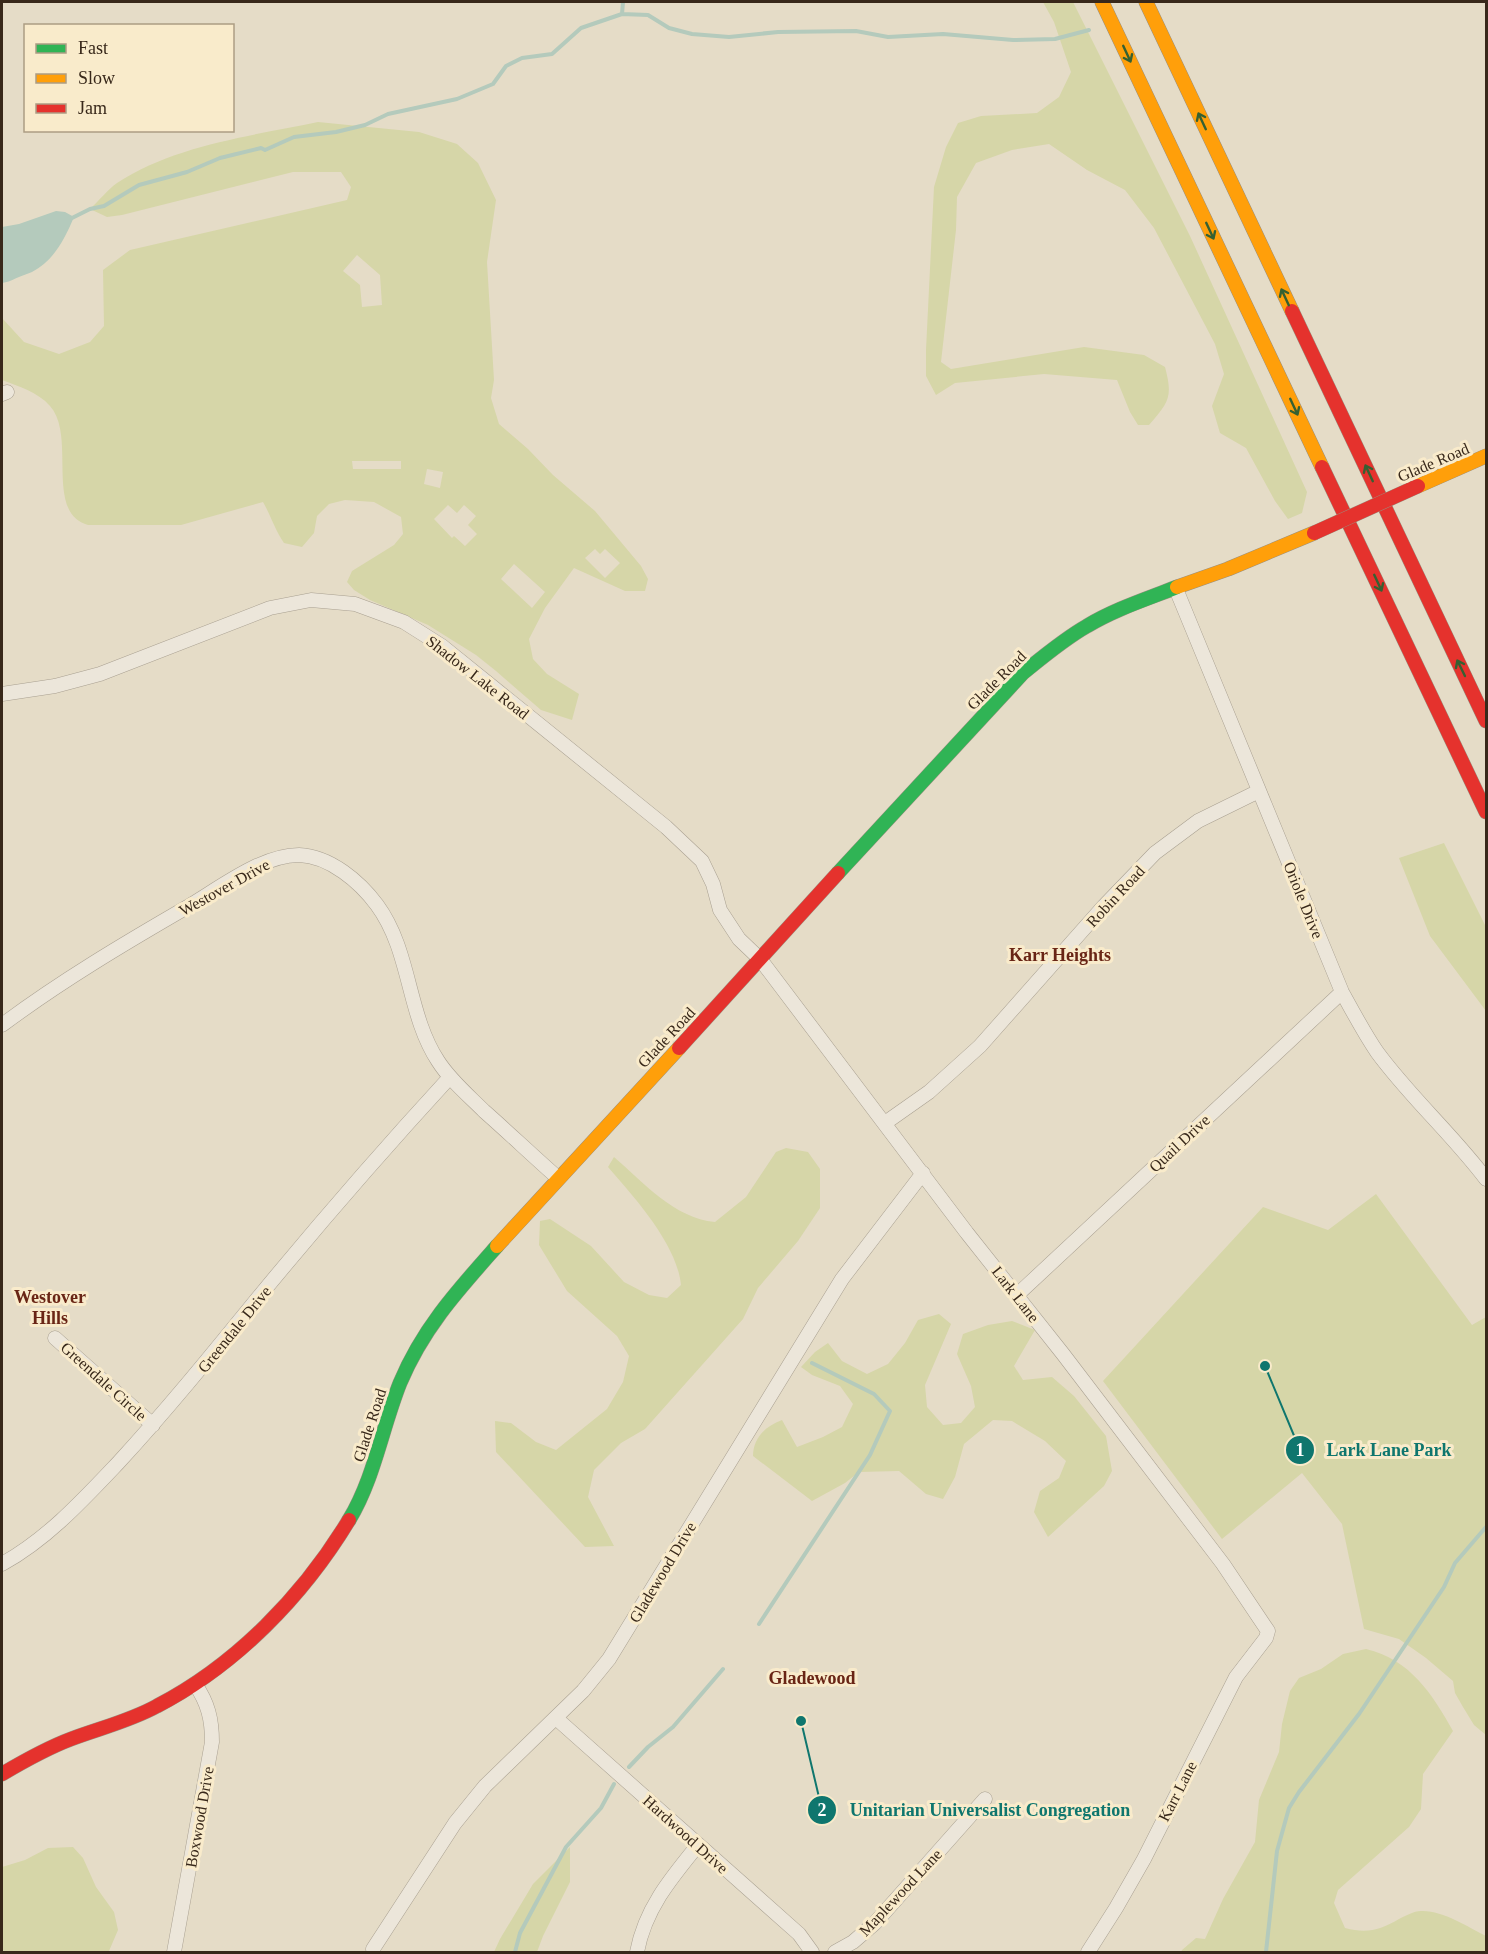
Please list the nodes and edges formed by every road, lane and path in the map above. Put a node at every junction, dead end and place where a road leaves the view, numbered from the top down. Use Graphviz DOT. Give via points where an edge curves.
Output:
graph roads {
  1 [pos="1102,2"];
  2 [pos="1146,2"];
  3 [pos="1486,456"];
  4 [pos="1176,589"];
  5 [pos="2,694"];
  6 [pos="1486,721"];
  7 [pos="1259,791"];
  8 [pos="1486,812"];
  9 [pos="760,959"];
  10 [pos="1342,992"];
  11 [pos="2,1025"];
  12 [pos="450,1077"];
  13 [pos="885,1123"];
  14 [pos="923,1173"];
  15 [pos="558,1178"];
  16 [pos="1486,1179"];
  17 [pos="1017,1295"];
  18 [pos="55,1338"];
  19 [pos="153,1425"];
  20 [pos="2,1564"];
  21 [pos="1268,1631"];
  22 [pos="195,1684"];
  23 [pos="557,1719"];
  24 [pos="2,1773"];
  25 [pos="985,1799"];
  26 [pos="698,1845"];
  27 [pos="373,1948"];
  28 [pos="174,1953"];
  29 [pos="637,1953"];
  30 [pos="812,1953"];
  31 [pos="835,1953"];
  32 [pos="1088,1953"];
  1 -- 8 [label="main road, one-way"];
  6 -- 2 [label="main road, one-way"];
  3 -- 4 [label="main road, Glade Road, bridge"];
  4 -- 7 [label="street, Oriole Drive"];
  4 -- 9 [label="main road, Glade Road" via="1132,604 1088,626 1023,673"];
  5 -- 9 [label="street, Shadow Lake Road" via="100,674 270,608 311,600 355,604 404,622 442,646 666,827 702,861 720,910 739,939"];
  7 -- 10 [label="street, Oriole Drive"];
  7 -- 13 [label="street, Robin Road" via="1198,821 1164,846 1104,906 974,1052 929,1092"];
  9 -- 13 [label="street, Lark Lane"];
  9 -- 15 [label="main road, Glade Road"];
  10 -- 16 [label="street, Oriole Drive" via="1394,1073"];
  10 -- 17 [label="street, Quail Drive"];
  11 -- 12 [label="street, Westover Drive" via="82,969 246,873 277,858 304,856 323,861 350,878 381,911 395,938 422,1031"];
  12 -- 15 [label="street, Westover Drive"];
  12 -- 19 [label="street, Greendale Drive" via="325,1216"];
  13 -- 14 [label="street, Lark Lane"];
  14 -- 17 [label="street, Lark Lane"];
  14 -- 23 [label="street, Gladewood Drive" via="842,1279 609,1659"];
  15 -- 22 [label="main road, Glade Road" via="451,1297 425,1333 394,1399 366,1487 331,1548 298,1590 248,1642"];
  17 -- 21 [label="street, Lark Lane" via="1223,1564"];
  18 -- 19 [label="street, Greendale Circle"];
  19 -- 20 [label="street, Greendale Drive" via="58,1524"];
  21 -- 32 [label="street, Karr Lane" via="1236,1677 1144,1859"];
  22 -- 24 [label="main road, Glade Road" via="136,1716 46,1749"];
  22 -- 28 [label="street, Boxwood Drive" via="210,1713 212,1742"];
  23 -- 26 [label="street, Hardwood Drive"];
  23 -- 27 [label="street, Gladewood Drive" via="485,1786 455,1822"];
  25 -- 31 [label="street, Maplewood Lane" via="875,1923"];
  26 -- 29 [label="street" via="658,1896"];
  26 -- 30 [label="street, Hardwood Drive" via="799,1934"];
}
